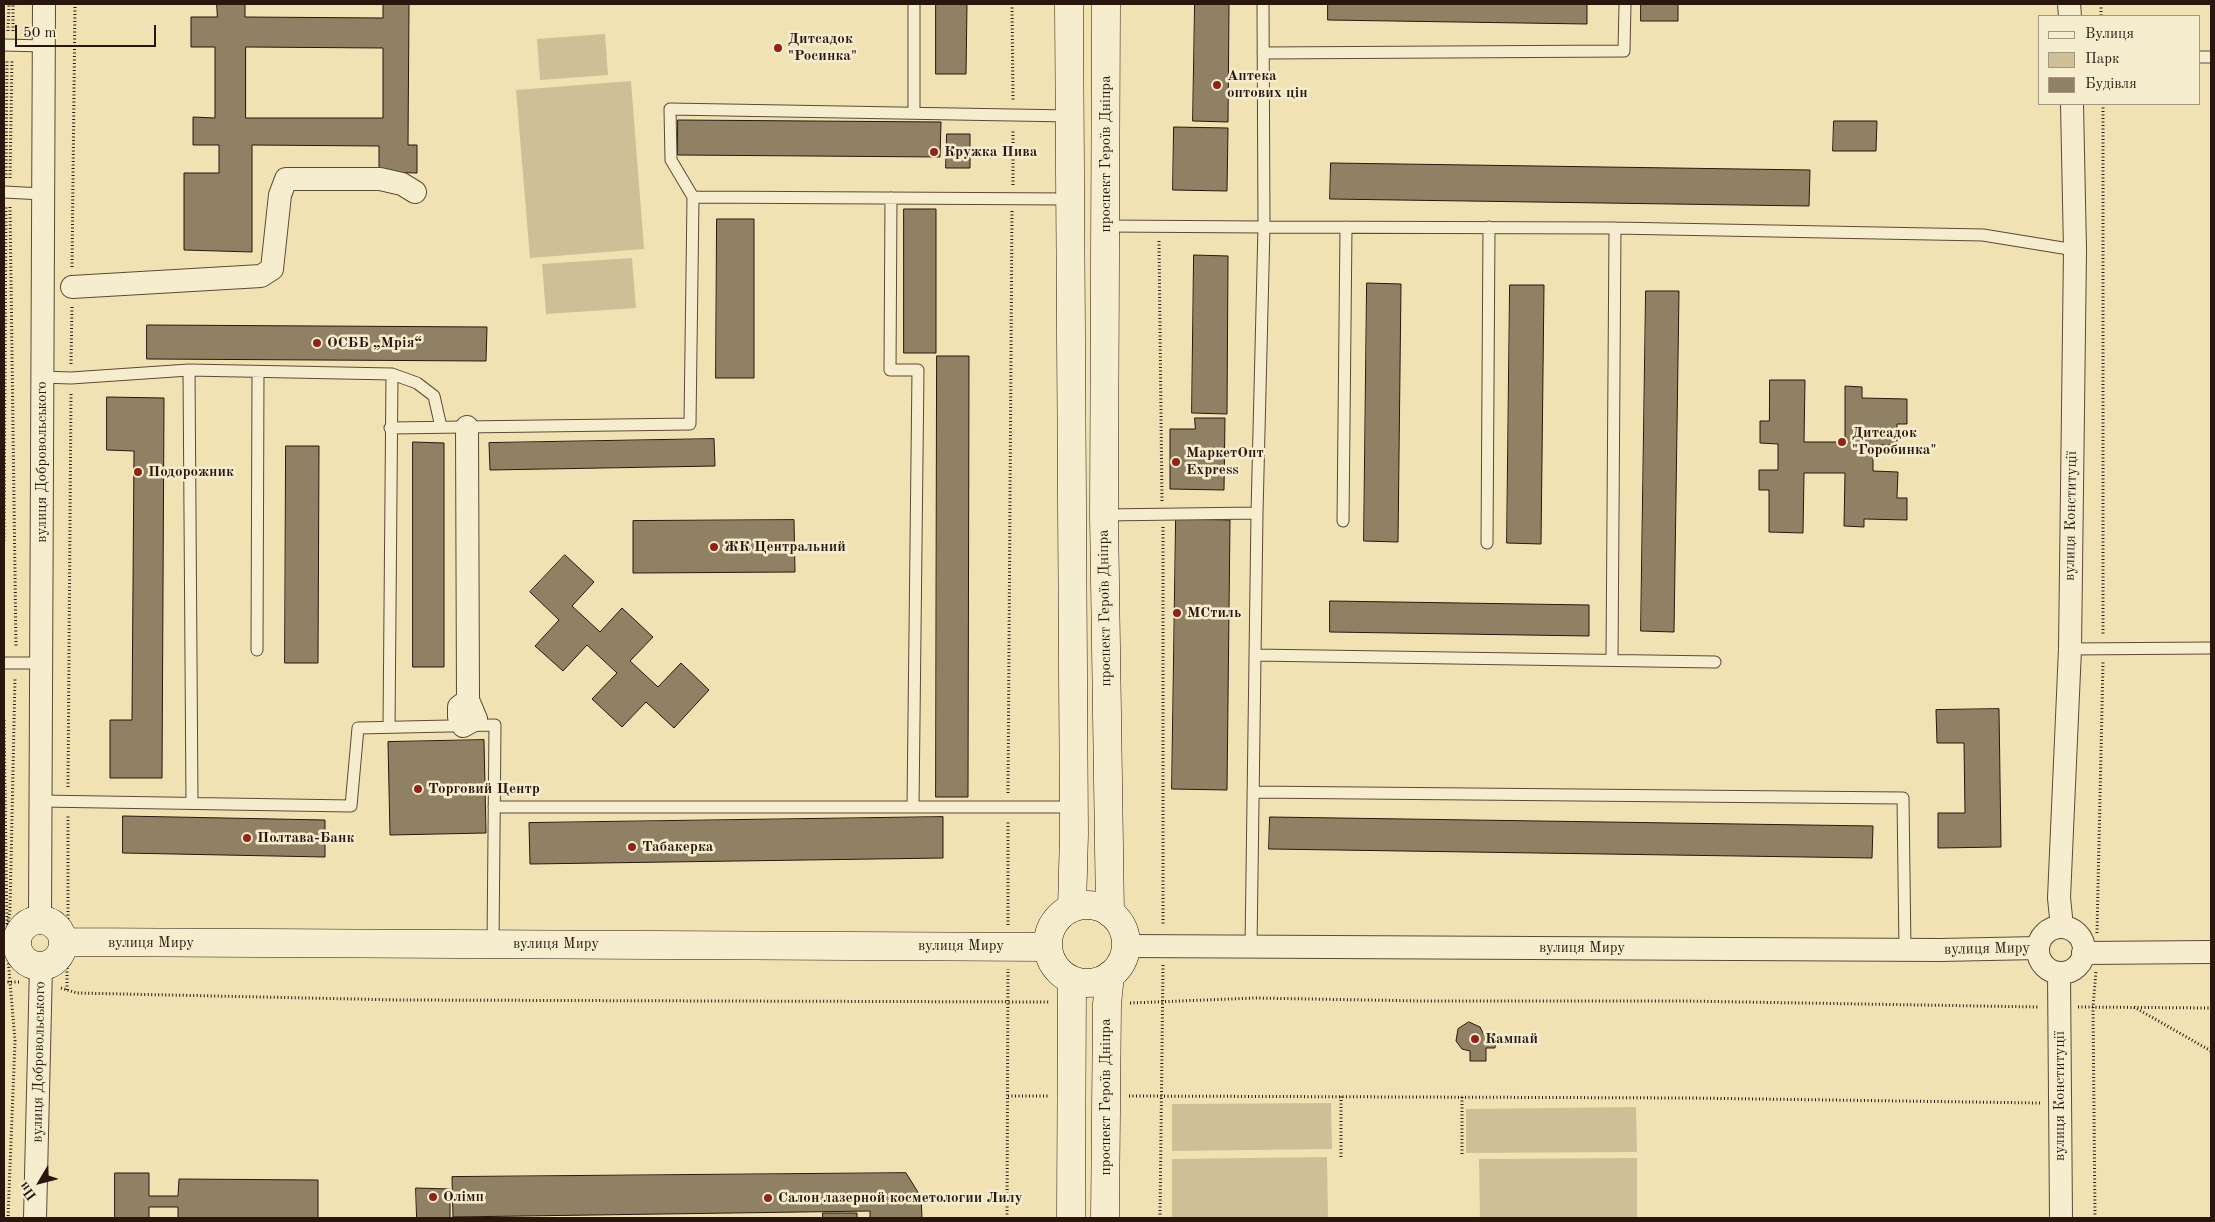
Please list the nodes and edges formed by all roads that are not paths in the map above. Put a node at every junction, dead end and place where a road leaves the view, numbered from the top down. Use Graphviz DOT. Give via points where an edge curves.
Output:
graph roads {
  1 [pos="44,4"];
  2 [pos="914,4"];
  3 [pos="1069,4"];
  4 [pos="1106,4"];
  5 [pos="1263,4"];
  6 [pos="1624,4"];
  7 [pos="8,45"];
  8 [pos="44,46"];
  9 [pos="1263,53"];
  10 [pos="2072,105"];
  11 [pos="914,114"];
  12 [pos="1069,116"];
  13 [pos="6,192"];
  14 [pos="415,192"];
  15 [pos="43,194"];
  16 [pos="693,197"];
  17 [pos="891,198"];
  18 [pos="1070,199"];
  19 [pos="1106,226"];
  20 [pos="1264,227"];
  21 [pos="1346,227"];
  22 [pos="1489,227"];
  23 [pos="1615,228"];
  24 [pos="2075,250"];
  25 [pos="72,287"];
  26 [pos="1070,302"];
  27 [pos="1105,304"];
  28 [pos="189,370"];
  29 [pos="258,372"];
  30 [pos="392,374"];
  31 [pos="42,377"];
  32 [pos="441,427"];
  33 [pos="467,427"];
  34 [pos="390,428"];
  35 [pos="1256,513"];
  36 [pos="1104,515"];
  37 [pos="1343,521"];
  38 [pos="1487,543"];
  39 [pos="2211,648"];
  40 [pos="2070,649"];
  41 [pos="257,650"];
  42 [pos="1255,655"];
  43 [pos="1612,659"];
  44 [pos="1715,662"];
  45 [pos="10,663"];
  46 [pos="42,663"];
  47 [pos="463,726"];
  48 [pos="389,727"];
  49 [pos="1253,792"];
  50 [pos="41,801"];
  51 [pos="192,803"];
  52 [pos="494,807"];
  53 [pos="913,807"];
  54 [pos="1073,807"];
  55 [pos="1072,908"];
  56 [pos="1110,912"];
  57 [pos="40,920"];
  58 [pos="2062,927"];
  59 [pos="65,942"];
  60 [pos="493,944"];
  61 [pos="8,945"];
  62 [pos="1126,946"];
  63 [pos="1048,947"];
  64 [pos="1251,947"];
  65 [pos="2038,948"];
  66 [pos="1906,950"];
  67 [pos="2211,952"];
  68 [pos="2084,953"];
  69 [pos="41,966"];
  70 [pos="2059,973"];
  71 [pos="1110,975"];
  72 [pos="1072,980"];
  73 [pos="35,1218"];
  74 [pos="1071,1218"];
  75 [pos="1106,1218"];
  76 [pos="2061,1218"];
  1 -- 8 [label="street, вулиця Добровольського"];
  2 -- 11 [label="lane"];
  3 -- 12 [label="street"];
  4 -- 19 [label="street, проспект Героїв Дніпра"];
  5 -- 9 [label="lane"];
  6 -- 9 [label="lane" via="1624,51"];
  7 -- 8 [label="lane"];
  8 -- 15 [label="street, вулиця Добровольського"];
  9 -- 20 [label="lane"];
  10 -- 24 [label="street, вулиця Конституції"];
  11 -- 12 [label="lane"];
  11 -- 16 [label="lane" via="670,109 671,160"];
  12 -- 18 [label="street"];
  13 -- 15 [label="lane"];
  14 -- 25 [label="street" via="402,184 380,180 286,179 280,195 272,269 261,276"];
  15 -- 31 [label="street, вулиця Добровольського"];
  16 -- 17 [label="lane"];
  16 -- 33 [label="lane" via="690,424"];
  17 -- 18 [label="lane"];
  17 -- 53 [label="lane" via="890,370 918,370"];
  18 -- 26 [label="street"];
  19 -- 20 [label="lane"];
  19 -- 27 [label="street, проспект Героїв Дніпра"];
  20 -- 21 [label="lane"];
  20 -- 35 [label="lane"];
  21 -- 22 [label="lane"];
  21 -- 37 [label="lane"];
  22 -- 23 [label="lane"];
  22 -- 38 [label="lane"];
  23 -- 24 [label="lane" via="1983,235"];
  23 -- 43 [label="lane"];
  24 -- 40 [label="street, вулиця Конституції"];
  26 -- 27 [label="street"];
  26 -- 54 [label="street"];
  27 -- 36 [label="street, проспект Героїв Дніпра"];
  28 -- 29 [label="lane"];
  28 -- 31 [label="lane"];
  28 -- 51 [label="lane"];
  29 -- 30 [label="lane"];
  29 -- 41 [label="lane"];
  30 -- 32 [label="lane" via="417,383 434,396"];
  30 -- 34 [label="lane"];
  31 -- 46 [label="street, вулиця Добровольського"];
  32 -- 33 [label="lane"];
  32 -- 34 [label="lane"];
  33 -- 47 [label="street" via="468,700 459,707"];
  34 -- 48 [label="lane"];
  35 -- 36 [label="lane"];
  35 -- 42 [label="lane"];
  36 -- 56 [label="street, проспект Героїв Дніпра"];
  39 -- 40 [label="lane"];
  40 -- 58 [label="street, вулиця Конституції" via="2059,898"];
  42 -- 43 [label="lane"];
  42 -- 49 [label="lane"];
  43 -- 44 [label="lane"];
  45 -- 46 [label="lane"];
  46 -- 50 [label="street, вулиця Добровольського"];
  47 -- 48 [label="lane"];
  47 -- 52 [label="lane" via="494,725"];
  48 -- 51 [label="lane" via="358,728 351,806"];
  49 -- 64 [label="lane"];
  49 -- 66 [label="lane" via="1903,798"];
  50 -- 51 [label="lane"];
  50 -- 57 [label="street, вулиця Добровольського"];
  52 -- 53 [label="lane"];
  52 -- 60 [label="lane"];
  53 -- 54 [label="lane"];
  54 -- 55 [label="street"];
  55 -- 56 [label="street" via="1098,906"];
  55 -- 63 [label="street" via="1054,924"];
  56 -- 62 [label="street" via="1119,922"];
  57 -- 59 [label="street" via="54,925"];
  57 -- 61 [label="street" via="27,924"];
  58 -- 65 [label="street" via="2043,935"];
  58 -- 68 [label="street" via="2076,933"];
  59 -- 60 [label="street, вулиця Миру"];
  59 -- 69 [label="street" via="54,961"];
  60 -- 63 [label="street, вулиця Миру"];
  61 -- 69 [label="street" via="18,950 27,962"];
  62 -- 64 [label="street, вулиця Миру"];
  62 -- 71 [label="street" via="1118,968"];
  63 -- 72 [label="street" via="1051,960"];
  64 -- 66 [label="street, вулиця Миру"];
  65 -- 66 [label="street, вулиця Миру"];
  65 -- 70 [label="street" via="2041,962"];
  67 -- 68 [label="street"];
  68 -- 70 [label="street" via="2078,966"];
  69 -- 73 [label="street, вулиця Добровольського"];
  70 -- 76 [label="street, вулиця Конституції"];
  71 -- 72 [label="street" via="1090,983"];
  71 -- 75 [label="street, проспект Героїв Дніпра" via="1107,1004"];
  72 -- 74 [label="street"];
}
